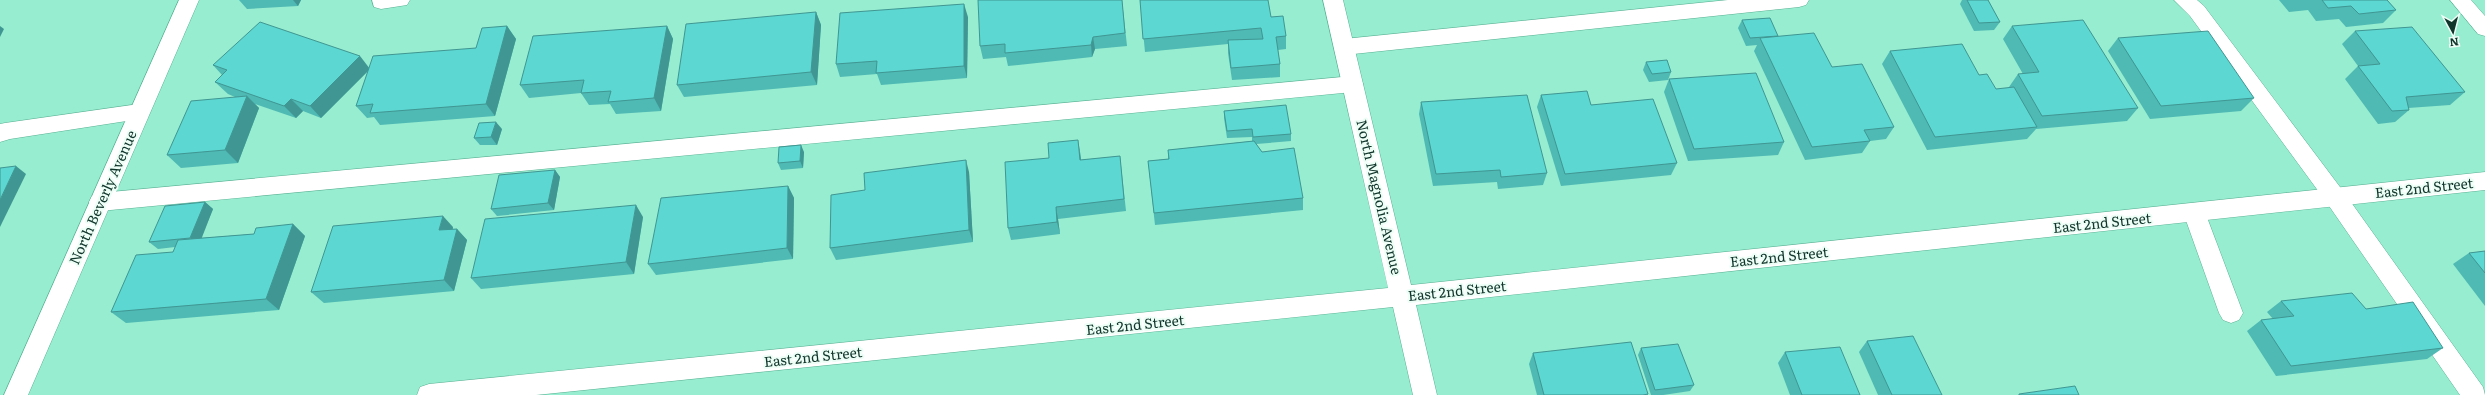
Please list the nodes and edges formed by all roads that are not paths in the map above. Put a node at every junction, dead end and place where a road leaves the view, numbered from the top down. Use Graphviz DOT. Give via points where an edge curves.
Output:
graph roads {
  1 [pos="188,0"];
  2 [pos="1333,0"];
  3 [pos="1799,0"];
  4 [pos="2184,0"];
  5 [pos="2460,0"];
  6 [pos="2485,29"];
  7 [pos="1344,47"];
  8 [pos="1353,84"];
  9 [pos="139,112"];
  10 [pos="0,134"];
  11 [pos="2485,181"];
  12 [pos="2335,197"];
  13 [pos="100,202"];
  14 [pos="2194,212"];
  15 [pos="1403,296"];
  16 [pos="2231,313"];
  17 [pos="16,395"];
  18 [pos="429,395"];
  19 [pos="1425,395"];
  20 [pos="2474,395"];
  1 -- 9 [label="street, North Beverly Avenue"];
  2 -- 7 [label="street, North Magnolia Avenue"];
  3 -- 7 [label="street"];
  4 -- 12 [label="street" via="2196,11"];
  5 -- 6 [label="street"];
  7 -- 8 [label="street, North Magnolia Avenue"];
  8 -- 13 [label="street"];
  8 -- 15 [label="street, North Magnolia Avenue"];
  9 -- 10 [label="street" via="5,131"];
  9 -- 13 [label="street, North Beverly Avenue"];
  11 -- 12 [label="street, East 2nd Street"];
  12 -- 14 [label="street, East 2nd Street"];
  12 -- 20 [label="street"];
  13 -- 17 [label="street, North Beverly Avenue"];
  14 -- 15 [label="street, East 2nd Street"];
  14 -- 16 [label="street"];
  15 -- 18 [label="street, East 2nd Street"];
  15 -- 19 [label="street, North Magnolia Avenue"];
}
